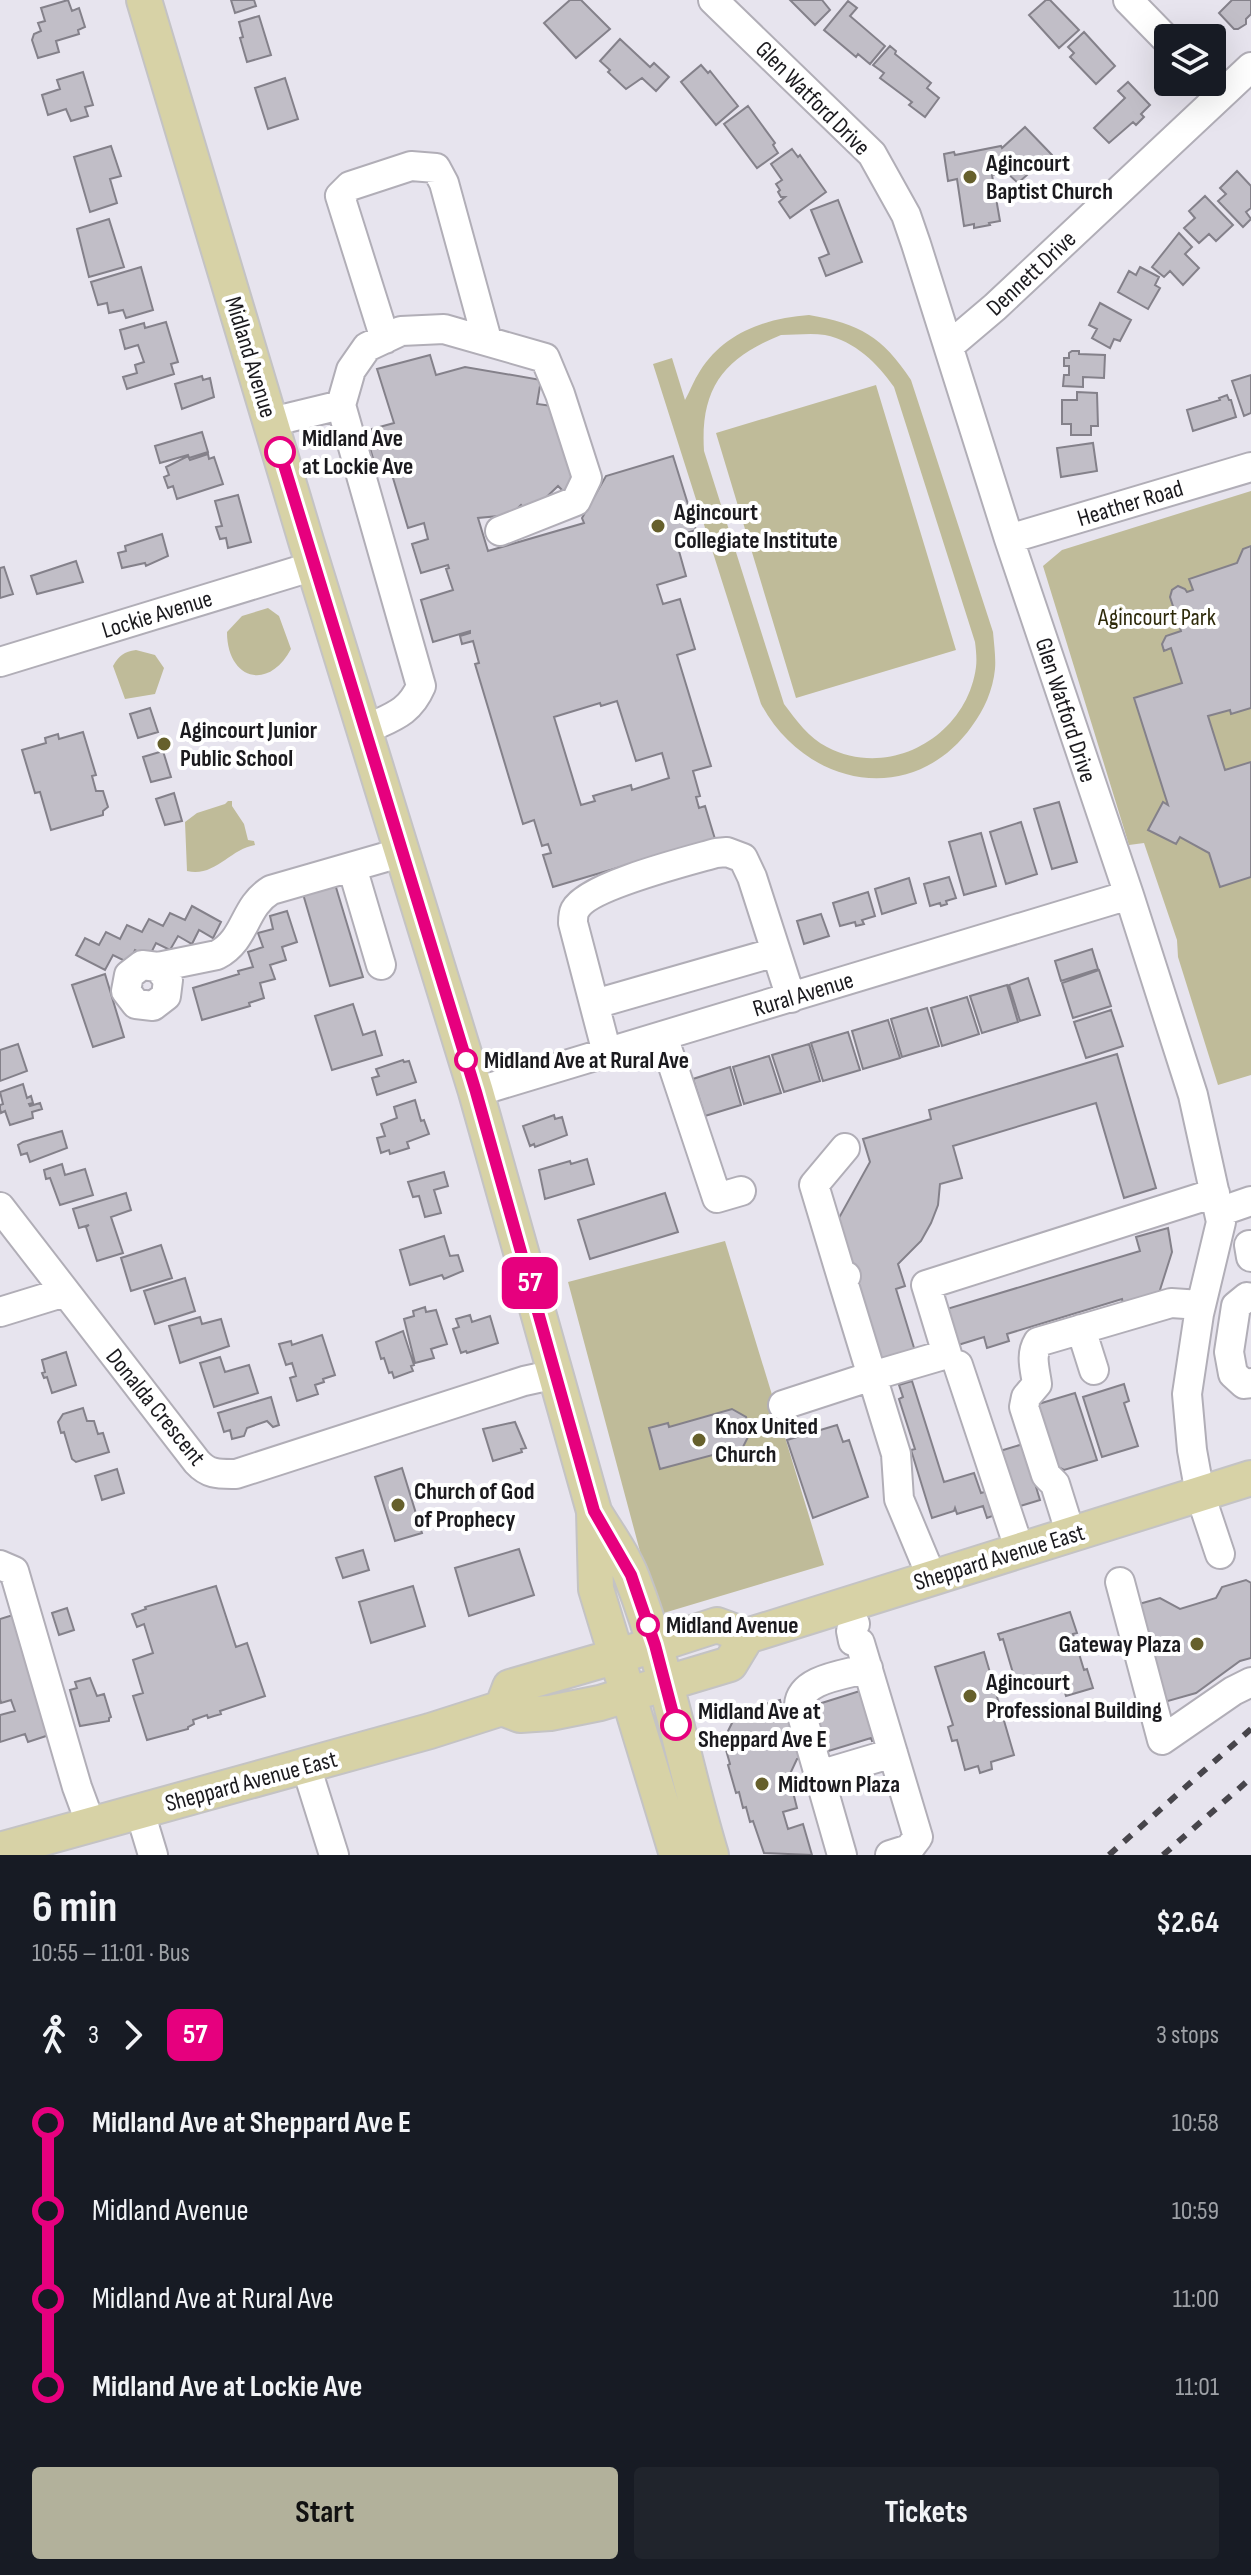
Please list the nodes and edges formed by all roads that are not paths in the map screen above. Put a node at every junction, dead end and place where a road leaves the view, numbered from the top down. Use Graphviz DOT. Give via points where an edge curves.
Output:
graph roads {
  1 [pos="144,0"];
  2 [pos="713,0"];
  3 [pos="1128,0"];
  4 [pos="1154,27"];
  5 [pos="1251,67"];
  6 [pos="1226,82"];
  7 [pos="1207,96"];
  8 [pos="385,339"];
  9 [pos="487,340"];
  10 [pos="949,346"];
  11 [pos="341,405"];
  12 [pos="271,422"];
  13 [pos="1251,467"];
  14 [pos="500,531"];
  15 [pos="1009,539"];
  16 [pos="314,566"];
  17 [pos="0,662"];
  18 [pos="365,730"];
  19 [pos="403,852"];
  20 [pos="352,867"];
  21 [pos="1129,895"];
  22 [pos="776,952"];
  23 [pos="381,965"];
  24 [pos="158,967"];
  25 [pos="791,998"];
  26 [pos="595,1004"];
  27 [pos="663,1036"];
  28 [pos="607,1053"];
  29 [pos="476,1092"];
  30 [pos="845,1148"];
  31 [pos="741,1191"];
  32 [pos="1251,1201"];
  33 [pos="1217,1203"];
  34 [pos="0,1207"];
  35 [pos="65,1292"];
  36 [pos="1251,1298"];
  37 [pos="1199,1311"];
  38 [pos="0,1312"];
  39 [pos="1233,1323"];
  40 [pos="1081,1329"];
  41 [pos="958,1365"];
  42 [pos="1094,1370"];
  43 [pos="556,1374"];
  44 [pos="872,1376"];
  45 [pos="1251,1383"];
  46 [pos="783,1405"];
  47 [pos="1251,1478"];
  48 [pos="1200,1494"];
  49 [pos="594,1511"];
  50 [pos="1071,1535"];
  51 [pos="1020,1551"];
  52 [pos="1220,1554"];
  53 [pos="0,1565"];
  54 [pos="932,1578"];
  55 [pos="1120,1582"];
  56 [pos="11,1600"];
  57 [pos="858,1635"];
  58 [pos="747,1636"];
  59 [pos="655,1645"];
  60 [pos="616,1656"];
  61 [pos="1251,1682"];
  62 [pos="666,1684"];
  63 [pos="627,1695"];
  64 [pos="502,1708"];
  65 [pos="893,1753"];
  66 [pos="306,1766"];
  67 [pos="819,1775"];
  68 [pos="140,1812"];
  69 [pos="91,1825"];
  70 [pos="0,1850"];
  71 [pos="153,1855"];
  72 [pos="334,1855"];
  73 [pos="677,1855"];
  74 [pos="711,1855"];
  75 [pos="842,1855"];
  76 [pos="890,1855"];
  1 -- 12 [label="main road, Midland Avenue"];
  2 -- 10 [label="street, Glen Watford Drive" via="872,154 906,215"];
  3 -- 4 [label="street"];
  5 -- 6 [label="street, Dennett Drive"];
  7 -- 10 [label="street, Dennett Drive" via="995,307"];
  8 -- 9 [label="street" via="401,331 444,329"];
  8 -- 9 [label="street" via="340,196 350,186 411,166 436,168 444,183"];
  8 -- 11 [label="street" via="367,347 351,370"];
  9 -- 14 [label="street" via="545,358 587,478 576,501"];
  10 -- 15 [label="street, Glen Watford Drive"];
  11 -- 12 [label="street"];
  11 -- 18 [label="street" via="421,686 414,702"];
  12 -- 16 [label="main road, Midland Avenue"];
  13 -- 15 [label="street, Heather Road"];
  15 -- 21 [label="street, Glen Watford Drive"];
  16 -- 17 [label="street, Lockie Avenue"];
  16 -- 18 [label="main road, Midland Avenue"];
  18 -- 19 [label="main road, Midland Avenue"];
  19 -- 20 [label="street"];
  19 -- 29 [label="main road, Midland Avenue"];
  20 -- 23 [label="street"];
  20 -- 24 [label="street" via="260,897 225,951"];
  21 -- 25 [label="street, Rural Avenue"];
  21 -- 33 [label="street, Glen Watford Drive" via="1193,1095"];
  22 -- 25 [label="street"];
  22 -- 26 [label="street"];
  22 -- 26 [label="street" via="743,858 716,853 689,860 623,880 575,909 573,923"];
  25 -- 27 [label="street, Rural Avenue"];
  26 -- 28 [label="street"];
  27 -- 28 [label="street, Rural Avenue"];
  27 -- 31 [label="street" via="717,1198"];
  28 -- 29 [label="street, Rural Avenue"];
  29 -- 43 [label="main road, Midland Avenue"];
  30 -- 44 [label="street" via="814,1185"];
  32 -- 33 [label="street"];
  33 -- 37 [label="street, Glen Watford Drive" via="1221,1222"];
  33 -- 44 [label="street" via="926,1285 947,1354"];
  34 -- 35 [label="street, Donalda Crescent"];
  35 -- 38 [label="street"];
  35 -- 43 [label="street, Donalda Crescent" via="197,1462 214,1474 236,1474"];
  36 -- 39 [label="street" via="1236,1306"];
  37 -- 39 [label="street"];
  37 -- 40 [label="street" via="1171,1303"];
  37 -- 48 [label="street, Glen Watford Drive" via="1187,1394"];
  39 -- 45 [label="street" via="1233,1374 1244,1384"];
  40 -- 42 [label="street"];
  40 -- 50 [label="street" via="1038,1342 1032,1355 1037,1384 1024,1407"];
  41 -- 51 [label="street"];
  43 -- 49 [label="main road, Midland Avenue"];
  44 -- 46 [label="street"];
  44 -- 54 [label="street" via="896,1454 899,1499"];
  47 -- 48 [label="main road, Sheppard Avenue East"];
  48 -- 50 [label="main road, Sheppard Avenue East"];
  48 -- 52 [label="street, Glen Watford Drive"];
  49 -- 59 [label="main road, Midland Avenue" via="631,1575"];
  49 -- 60 [label="main road, Midland Avenue" via="596,1589"];
  50 -- 51 [label="main road, Sheppard Avenue East"];
  51 -- 54 [label="main road, Sheppard Avenue East"];
  53 -- 56 [label="street" via="14,1571"];
  54 -- 57 [label="main road, Sheppard Avenue East"];
  55 -- 61 [label="street" via="1162,1740"];
  56 -- 69 [label="street"];
  57 -- 58 [label="main road, Sheppard Avenue East"];
  57 -- 65 [label="street"];
  57 -- 67 [label="street" via="800,1696"];
  58 -- 59 [label="main road, Sheppard Avenue East" via="717,1625"];
  58 -- 62 [label="main road, Sheppard Avenue East" via="730,1664"];
  59 -- 60 [label="main road, Sheppard Avenue East"];
  59 -- 62 [label="main road, Midland Avenue"];
  60 -- 63 [label="main road, Midland Avenue"];
  60 -- 64 [label="main road, Sheppard Avenue East" via="510,1687"];
  62 -- 63 [label="main road, Sheppard Avenue East"];
  62 -- 74 [label="main road, Midland Avenue"];
  63 -- 64 [label="main road, Sheppard Avenue East" via="550,1713 520,1715"];
  63 -- 73 [label="main road, Midland Avenue"];
  64 -- 66 [label="main road, Sheppard Avenue East"];
  65 -- 67 [label="street"];
  65 -- 76 [label="street" via="918,1837 909,1849"];
  66 -- 68 [label="main road, Sheppard Avenue East"];
  66 -- 72 [label="street"];
  67 -- 75 [label="street"];
  68 -- 69 [label="main road, Sheppard Avenue East"];
  68 -- 71 [label="street"];
  69 -- 70 [label="main road, Sheppard Avenue East"];
}
